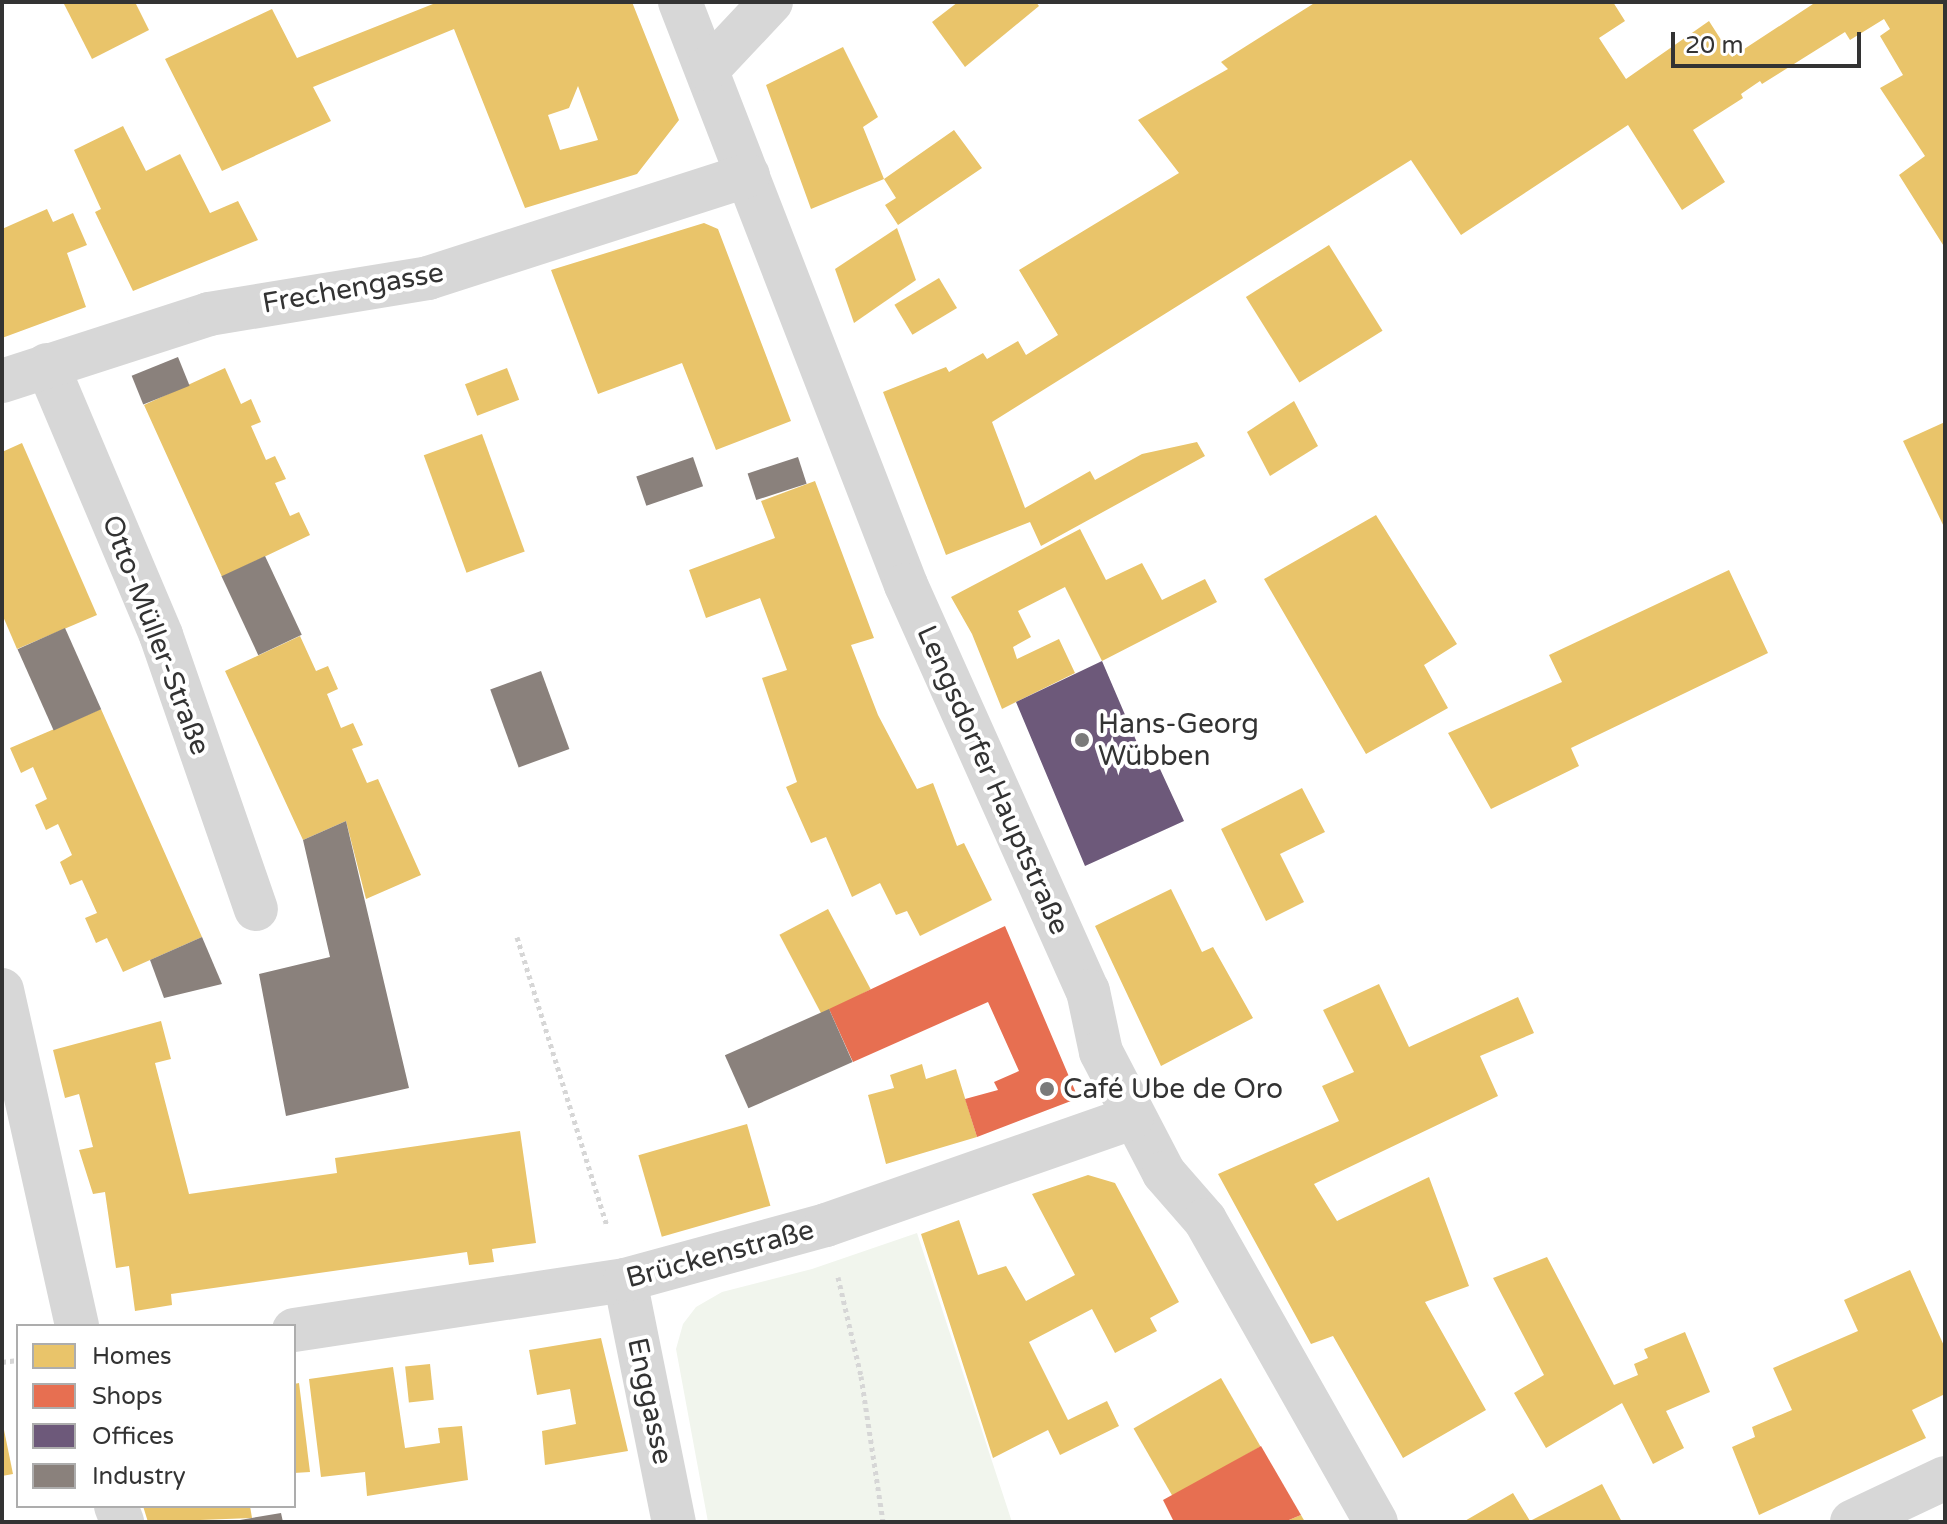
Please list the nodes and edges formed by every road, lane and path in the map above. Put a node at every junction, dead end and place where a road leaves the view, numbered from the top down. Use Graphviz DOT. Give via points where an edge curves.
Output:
graph roads {
  1 [pos="680,2"];
  2 [pos="771,2"];
  3 [pos="708,69"];
  4 [pos="748,175"];
  5 [pos="47,365"];
  6 [pos="2,381"];
  7 [pos="256,909"];
  8 [pos="517,937"];
  9 [pos="2,990"];
  10 [pos="1132,1118"];
  11 [pos="826,1225"];
  12 [pos="625,1280"];
  13 [pos="77,1324"];
  14 [pos="296,1330"];
  15 [pos="1945,1478"];
  16 [pos="674,1522"];
  17 [pos="883,1522"];
  18 [pos="1376,1522"];
  19 [pos="1852,1522"];
  1 -- 3 [label="street, Lengsdorfer Hauptstraße"];
  2 -- 3 [label="street"];
  3 -- 4 [label="street, Lengsdorfer Hauptstraße"];
  4 -- 5 [label="street, Frechengasse" via="428,278 209,314"];
  4 -- 10 [label="street, Lengsdorfer Hauptstraße" via="906,585 1088,991 1101,1052"];
  5 -- 6 [label="street, Frechengasse"];
  5 -- 7 [label="street, Otto-Müller-Straße" via="161,635"];
  8 -- 12 [label="path"];
  9 -- 13 [label="street"];
  10 -- 11 [label="street, Brückenstraße"];
  10 -- 18 [label="street, Lengsdorfer Hauptstraße" via="1164,1173 1205,1220"];
  11 -- 12 [label="street, Brückenstraße"];
  11 -- 17 [label="path" via="861,1376"];
  12 -- 14 [label="street, Brückenstraße"];
  12 -- 16 [label="street, Enggasse"];
  15 -- 19 [label="street"];
}
